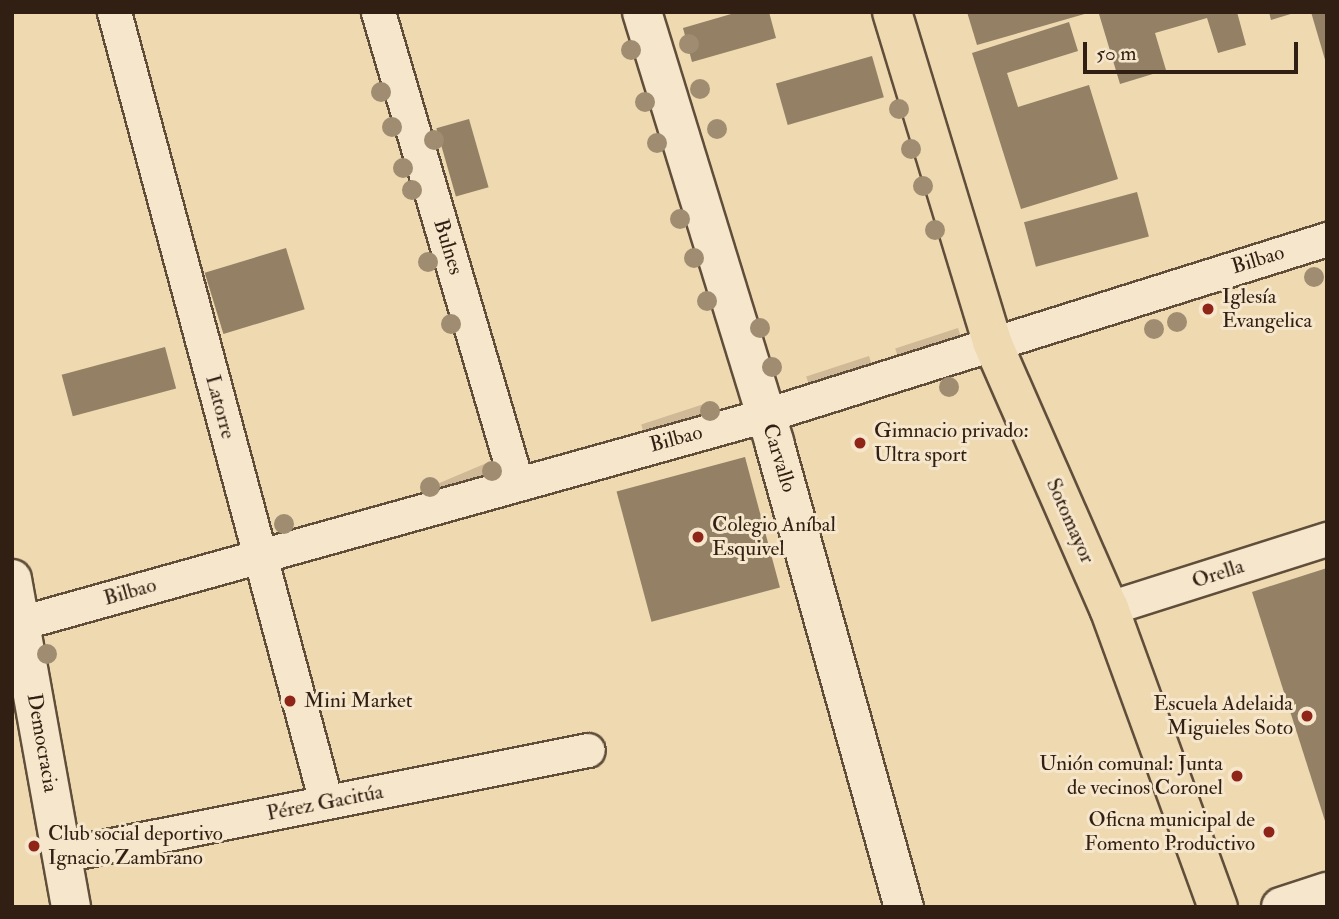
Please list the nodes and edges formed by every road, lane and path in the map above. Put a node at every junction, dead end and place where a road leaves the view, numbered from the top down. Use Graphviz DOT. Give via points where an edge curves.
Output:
graph roads {
  1 [pos="114,12"];
  2 [pos="378,12"];
  3 [pos="642,12"];
  4 [pos="892,12"];
  5 [pos="1327,239"];
  6 [pos="992,342"];
  7 [pos="766,415"];
  8 [pos="517,482"];
  9 [pos="1327,539"];
  10 [pos="259,556"];
  11 [pos="12,579"];
  12 [pos="1109,608"];
  13 [pos="20,623"];
  14 [pos="588,750"];
  15 [pos="326,802"];
  16 [pos="62,855"];
  17 [pos="1327,892"];
  18 [pos="71,907"];
  19 [pos="904,907"];
  20 [pos="1218,907"];
  21 [pos="1281,907"];
  1 -- 10 [label="street, Latorre"];
  2 -- 8 [label="street, Bulnes"];
  3 -- 7 [label="main road, Carvallo"];
  4 -- 6 [label="main road, Sotomayor"];
  5 -- 6 [label="street, Bilbao"];
  6 -- 7 [label="street, Bilbao"];
  6 -- 12 [label="main road, Sotomayor"];
  7 -- 8 [label="street, Bilbao"];
  7 -- 19 [label="main road, Carvallo"];
  8 -- 10 [label="street, Bilbao"];
  9 -- 12 [label="street, Orella"];
  10 -- 13 [label="street, Bilbao"];
  10 -- 15 [label="street, Latorre"];
  11 -- 13 [label="main road, Democracia"];
  12 -- 20 [label="main road, Sotomayor"];
  13 -- 16 [label="main road, Democracia"];
  14 -- 15 [label="street, Pérez Gacitúa"];
  15 -- 16 [label="street, Pérez Gacitúa"];
  16 -- 18 [label="main road, Democracia"];
  17 -- 21 [label="main road"];
}
